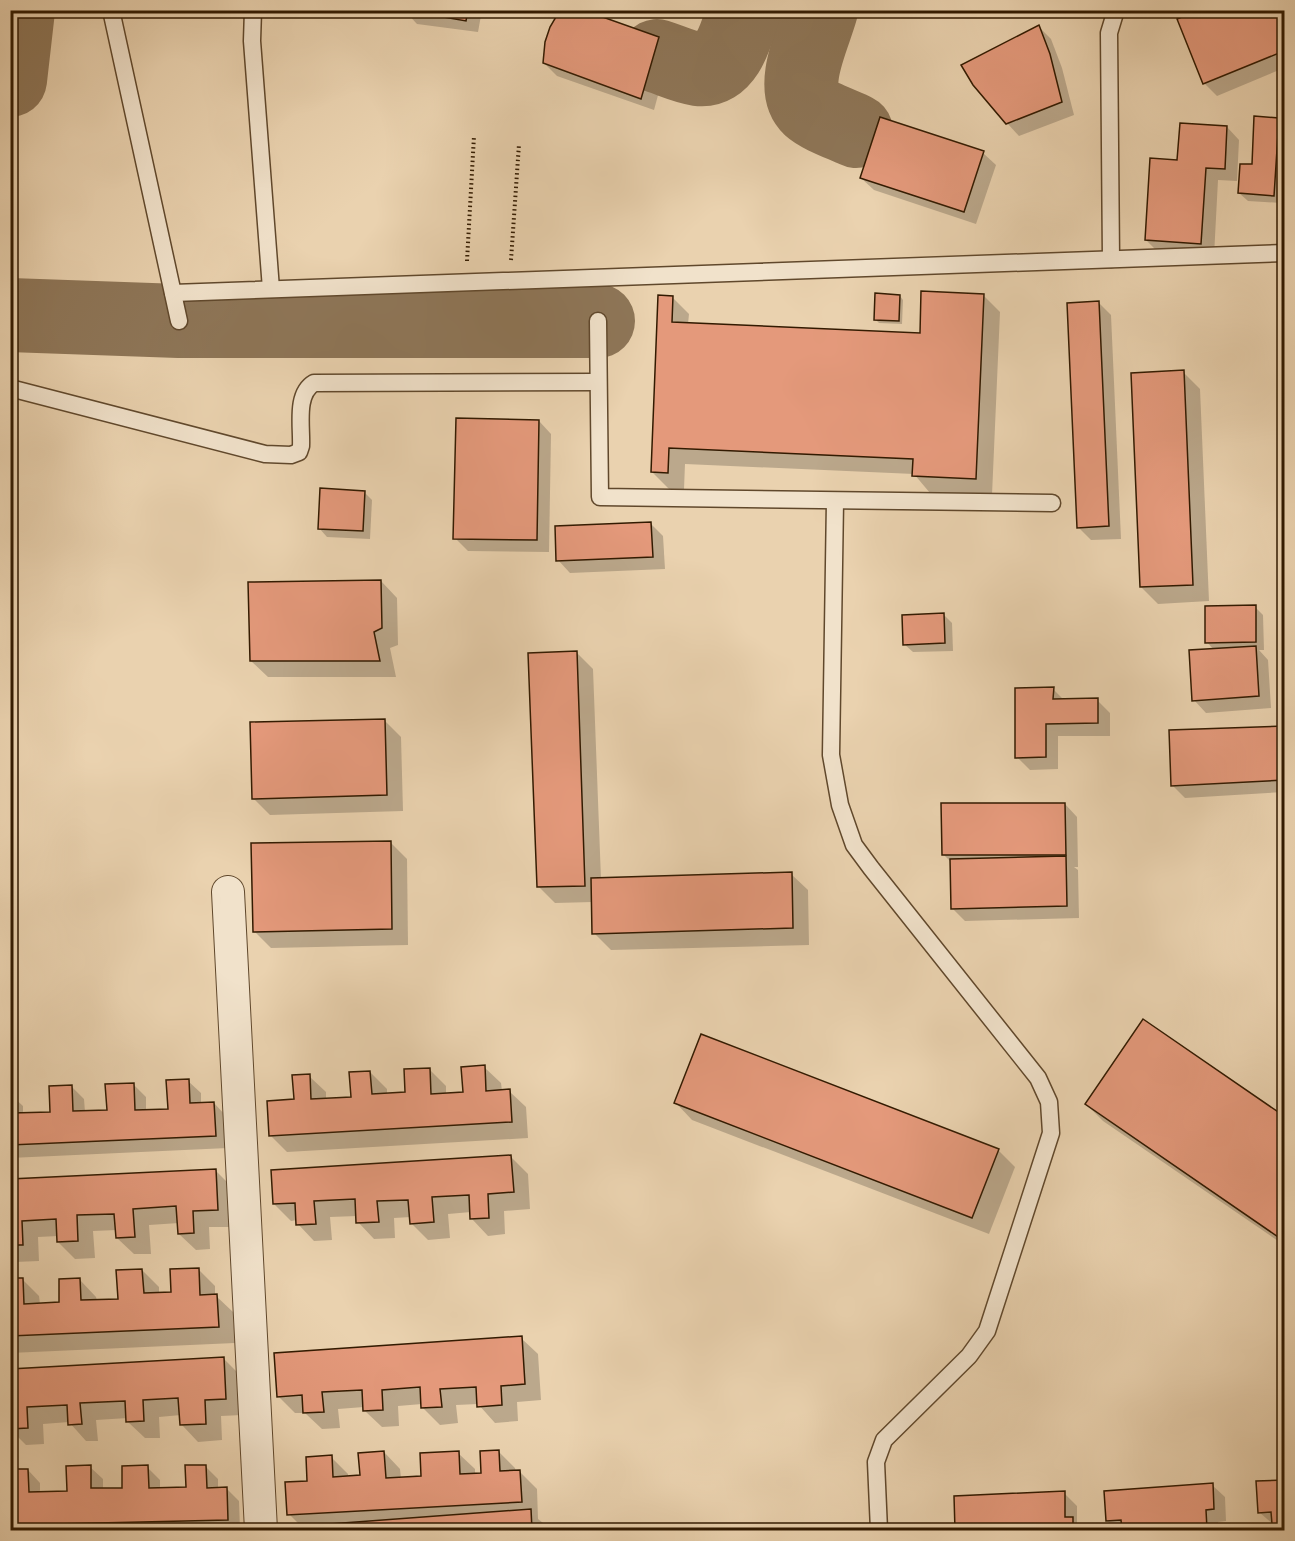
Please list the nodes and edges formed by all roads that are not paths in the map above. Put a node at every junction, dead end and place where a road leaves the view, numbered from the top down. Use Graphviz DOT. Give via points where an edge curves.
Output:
graph roads {
  1 [pos="111,10"];
  2 [pos="253,10"];
  3 [pos="1110,12"];
  4 [pos="1284,253"];
  5 [pos="1111,259"];
  6 [pos="272,289"];
  7 [pos="173,293"];
  8 [pos="179,321"];
  9 [pos="598,321"];
  10 [pos="598,382"];
  11 [pos="10,388"];
  12 [pos="835,501"];
  13 [pos="1052,503"];
  14 [pos="228,892"];
  15 [pos="261,1530"];
  16 [pos="879,1530"];
  1 -- 7 [label="lane"];
  2 -- 6 [label="lane" via="252,41"];
  3 -- 5 [label="lane"];
  4 -- 5 [label="lane"];
  5 -- 6 [label="lane"];
  6 -- 7 [label="lane"];
  7 -- 8 [label="lane"];
  9 -- 10 [label="lane"];
  10 -- 11 [label="lane" via="314,383 306,387 302,396 301,446 299,452 291,455 265,454"];
  10 -- 12 [label="lane" via="600,497"];
  12 -- 13 [label="lane"];
  12 -- 16 [label="lane" via="831,755 840,805 854,845 1038,1078 1049,1102 1051,1133 987,1331 969,1356 884,1440 876,1462"];
  14 -- 15 [label="street"];
}
